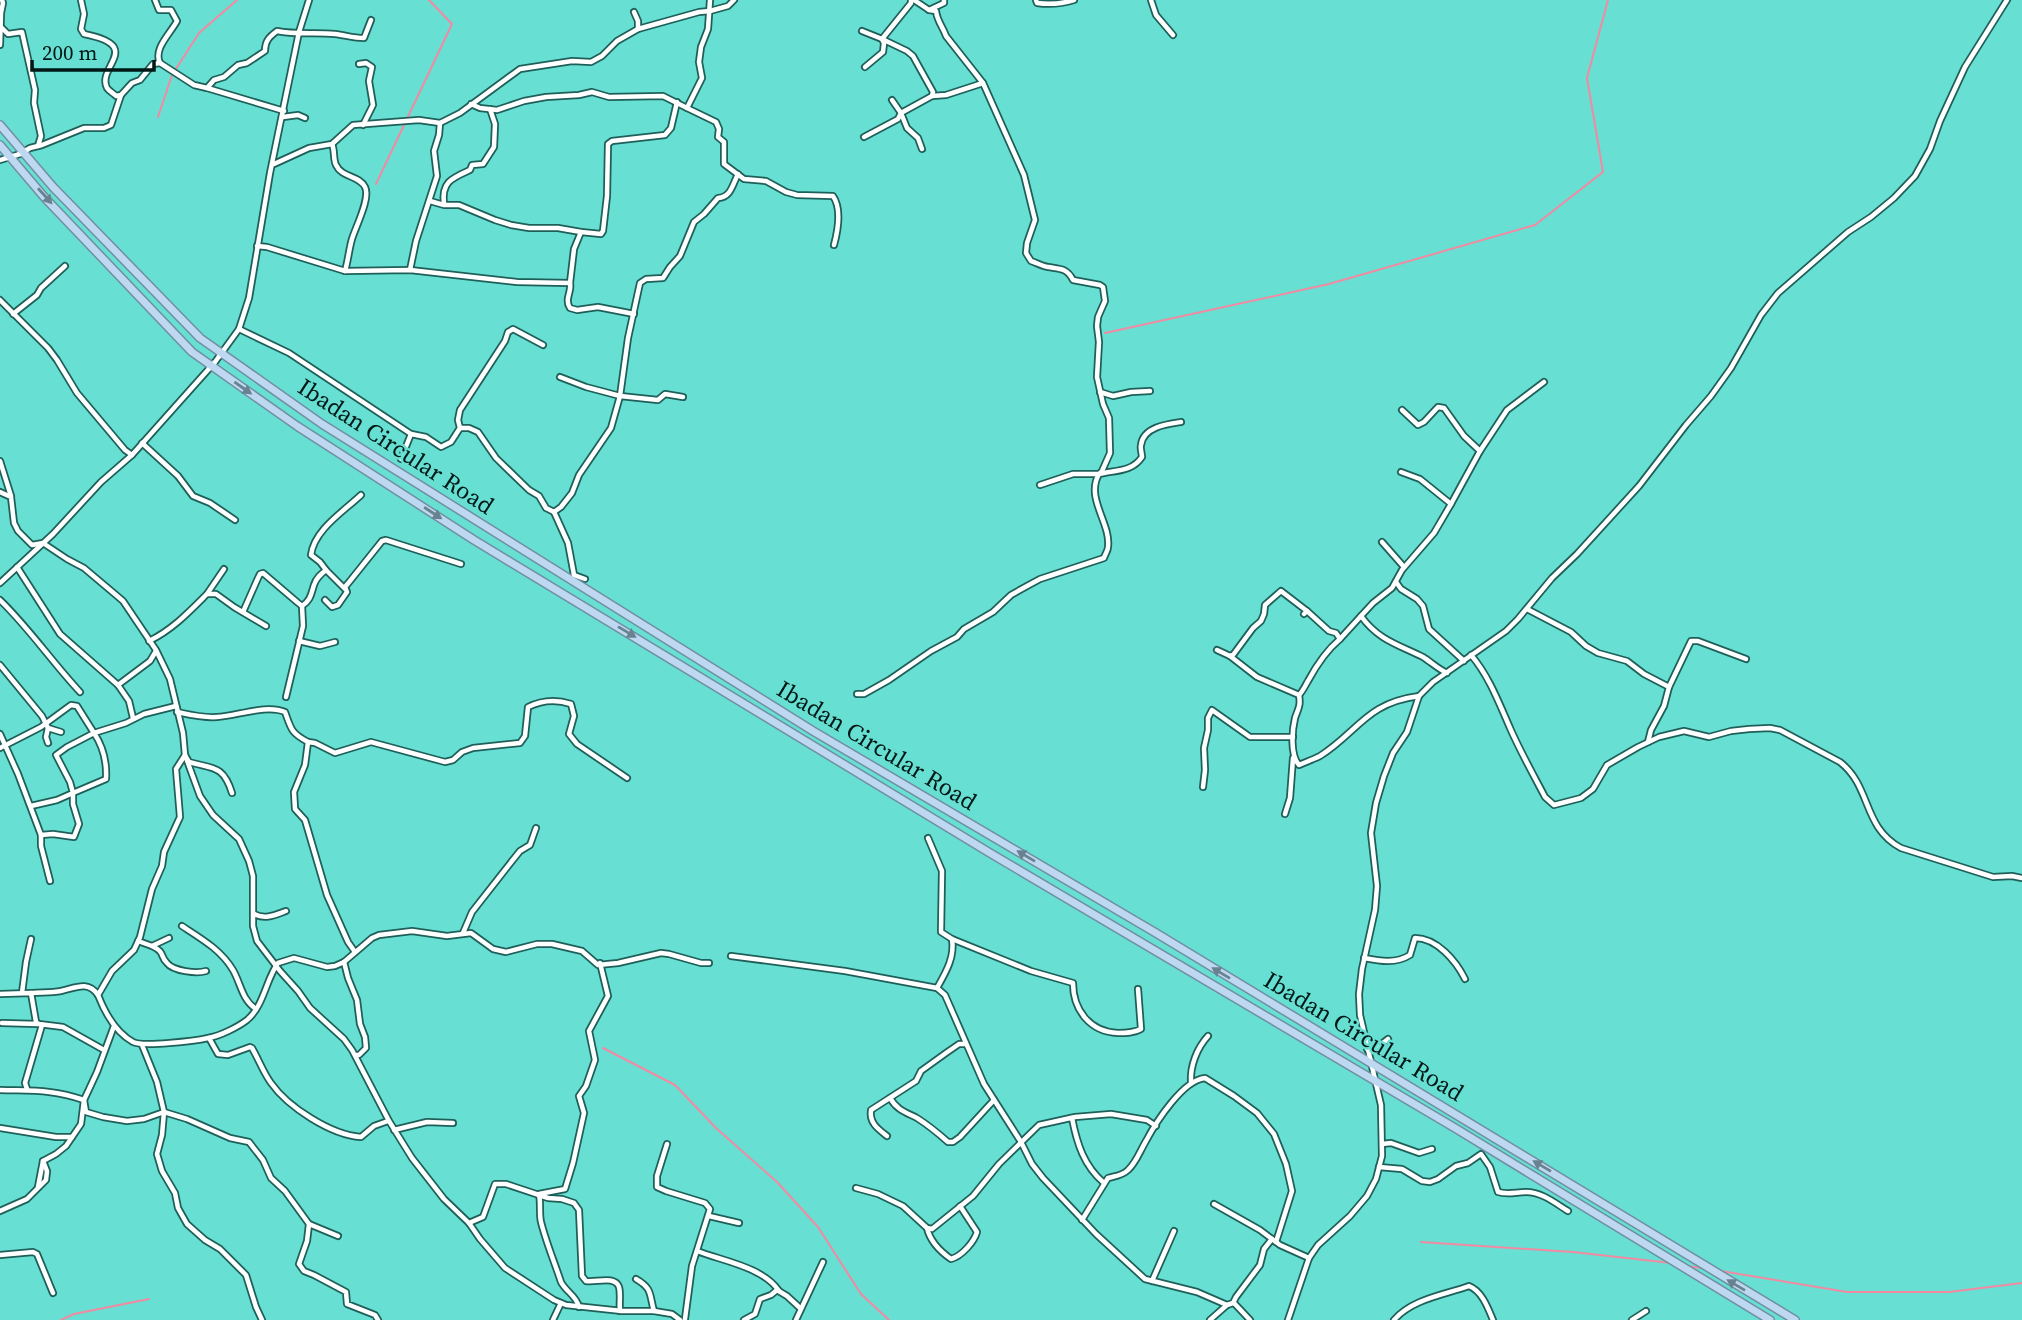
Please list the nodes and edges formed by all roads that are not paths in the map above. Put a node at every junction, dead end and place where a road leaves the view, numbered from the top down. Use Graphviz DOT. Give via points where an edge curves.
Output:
graph roads {
  1 [pos="2,0"];
  2 [pos="81,0"];
  3 [pos="155,0"];
  4 [pos="309,0"];
  5 [pos="710,0"];
  6 [pos="734,0"];
  7 [pos="912,0"];
  8 [pos="1035,0"];
  9 [pos="1074,0"];
  10 [pos="1150,0"];
  11 [pos="2007,0"];
  12 [pos="946,1"];
  13 [pos="929,10"];
  14 [pos="710,11"];
  15 [pos="634,12"];
  16 [pos="371,20"];
  17 [pos="0,26"];
  18 [pos="638,29"];
  19 [pos="862,31"];
  20 [pos="299,32"];
  21 [pos="1173,35"];
  22 [pos="882,39"];
  23 [pos="0,45"];
  24 [pos="160,64"];
  25 [pos="359,64"];
  26 [pos="865,67"];
  27 [pos="983,83"];
  28 [pos="207,88"];
  29 [pos="121,96"];
  30 [pos="932,96"];
  31 [pos="892,100"];
  32 [pos="677,102"];
  33 [pos="470,104"];
  34 [pos="687,108"];
  35 [pos="490,109"];
  36 [pos="901,113"];
  37 [pos="284,114"];
  38 [pos="305,118"];
  39 [pos="440,123"];
  40 [pos="0,125"];
  41 [pos="363,125"];
  42 [pos="864,137"];
  43 [pos="332,144"];
  44 [pos="0,145"];
  45 [pos="38,146"];
  46 [pos="922,149"];
  47 [pos="0,160"];
  48 [pos="274,164"];
  49 [pos="738,174"];
  50 [pos="430,201"];
  51 [pos="444,205"];
  52 [pos="581,232"];
  53 [pos="834,245"];
  54 [pos="257,246"];
  55 [pos="65,266"];
  56 [pos="410,270"];
  57 [pos="345,271"];
  58 [pos="570,283"];
  59 [pos="0,300"];
  60 [pos="13,314"];
  61 [pos="634,314"];
  62 [pos="239,329"];
  63 [pos="543,345"];
  64 [pos="560,377"];
  65 [pos="1544,382"];
  66 [pos="1150,391"];
  67 [pos="1100,392"];
  68 [pos="620,396"];
  69 [pos="683,397"];
  70 [pos="1402,410"];
  71 [pos="1181,422"];
  72 [pos="460,428"];
  73 [pos="411,434"];
  74 [pos="142,443"];
  75 [pos="1480,451"];
  76 [pos="132,455"];
  77 [pos="401,459"];
  78 [pos="0,461"];
  79 [pos="1401,472"];
  80 [pos="1099,474"];
  81 [pos="1040,485"];
  82 [pos="0,492"];
  83 [pos="361,495"];
  84 [pos="11,497"];
  85 [pos="1451,504"];
  86 [pos="554,512"];
  87 [pos="235,520"];
  88 [pos="1382,542"];
  89 [pos="43,543"];
  90 [pos="461,564"];
  91 [pos="17,567"];
  92 [pos="1405,567"];
  93 [pos="224,569"];
  94 [pos="326,570"];
  95 [pos="585,579"];
  96 [pos="1396,581"];
  97 [pos="0,583"];
  98 [pos="347,592"];
  99 [pos="206,594"];
  100 [pos="0,600"];
  101 [pos="325,600"];
  102 [pos="302,606"];
  103 [pos="1527,609"];
  104 [pos="243,612"];
  105 [pos="1361,617"];
  106 [pos="266,626"];
  107 [pos="1340,639"];
  108 [pos="149,641"];
  109 [pos="299,641"];
  110 [pos="335,642"];
  111 [pos="156,650"];
  112 [pos="1217,650"];
  113 [pos="1471,655"];
  114 [pos="1230,656"];
  115 [pos="1746,659"];
  116 [pos="1464,661"];
  117 [pos="1,669"];
  118 [pos="1447,673"];
  119 [pos="118,685"];
  120 [pos="1669,687"];
  121 [pos="80,692"];
  122 [pos="857,694"];
  123 [pos="1299,695"];
  124 [pos="286,696"];
  125 [pos="1419,696"];
  126 [pos="177,709"];
  127 [pos="133,718"];
  128 [pos="47,725"];
  129 [pos="61,732"];
  130 [pos="94,733"];
  131 [pos="0,734"];
  132 [pos="1293,737"];
  133 [pos="308,741"];
  134 [pos="1648,742"];
  135 [pos="48,743"];
  136 [pos="3,746"];
  137 [pos="185,755"];
  138 [pos="1293,757"];
  139 [pos="628,778"];
  140 [pos="1203,787"];
  141 [pos="73,793"];
  142 [pos="232,793"];
  143 [pos="31,806"];
  144 [pos="1286,814"];
  145 [pos="536,828"];
  146 [pos="41,835"];
  147 [pos="928,838"];
  148 [pos="2022,878"];
  149 [pos="50,881"];
  150 [pos="286,911"];
  151 [pos="254,914"];
  152 [pos="182,926"];
  153 [pos="463,933"];
  154 [pos="169,938"];
  155 [pos="31,939"];
  156 [pos="952,939"];
  157 [pos="138,941"];
  158 [pos="152,946"];
  159 [pos="355,952"];
  160 [pos="731,956"];
  161 [pos="1364,958"];
  162 [pos="344,962"];
  163 [pos="600,963"];
  164 [pos="709,963"];
  165 [pos="276,966"];
  166 [pos="206,971"];
  167 [pos="1465,979"];
  168 [pos="937,988"];
  169 [pos="1138,989"];
  170 [pos="22,993"];
  171 [pos="31,993"];
  172 [pos="0,994"];
  173 [pos="98,995"];
  174 [pos="256,1009"];
  175 [pos="2,1024"];
  176 [pos="41,1025"];
  177 [pos="114,1025"];
  178 [pos="1208,1036"];
  179 [pos="209,1038"];
  180 [pos="1388,1039"];
  181 [pos="965,1044"];
  182 [pos="142,1045"];
  183 [pos="1367,1049"];
  184 [pos="104,1050"];
  185 [pos="356,1055"];
  186 [pos="1191,1082"];
  187 [pos="27,1089"];
  188 [pos="0,1090"];
  189 [pos="890,1098"];
  190 [pos="84,1100"];
  191 [pos="994,1100"];
  192 [pos="164,1112"];
  193 [pos="1072,1118"];
  194 [pos="389,1121"];
  195 [pos="453,1123"];
  196 [pos="1156,1126"];
  197 [pos="0,1128"];
  198 [pos="394,1130"];
  199 [pos="74,1136"];
  200 [pos="887,1136"];
  201 [pos="1021,1142"];
  202 [pos="667,1144"];
  203 [pos="1382,1144"];
  204 [pos="1432,1149"];
  205 [pos="1379,1167"];
  206 [pos="1104,1183"];
  207 [pos="856,1188"];
  208 [pos="539,1194"];
  209 [pos="1214,1204"];
  210 [pos="960,1206"];
  211 [pos="0,1211"];
  212 [pos="1568,1211"];
  213 [pos="709,1216"];
  214 [pos="1082,1220"];
  215 [pos="469,1223"];
  216 [pos="739,1223"];
  217 [pos="309,1224"];
  218 [pos="927,1228"];
  219 [pos="1174,1231"];
  220 [pos="338,1236"];
  221 [pos="1274,1240"];
  222 [pos="696,1251"];
  223 [pos="0,1255"];
  224 [pos="1309,1258"];
  225 [pos="823,1262"];
  226 [pos="636,1279"];
  227 [pos="1152,1281"];
  228 [pos="779,1291"];
  229 [pos="53,1293"];
  230 [pos="561,1303"];
  231 [pos="1233,1303"];
  232 [pos="1227,1305"];
  233 [pos="579,1307"];
  234 [pos="800,1308"];
  235 [pos="620,1311"];
  236 [pos="654,1311"];
  237 [pos="1646,1311"];
  238 [pos="684,1319"];
  239 [pos="262,1320"];
  240 [pos="378,1320"];
  241 [pos="553,1320"];
  242 [pos="744,1320"];
  243 [pos="796,1320"];
  244 [pos="1210,1320"];
  245 [pos="1250,1320"];
  246 [pos="1288,1320"];
  247 [pos="1394,1320"];
  248 [pos="1493,1320"];
  249 [pos="1632,1320"];
  250 [pos="1770,1320"];
  251 [pos="1795,1320"];
  1 -- 17 [label="street"];
  2 -- 29 [label="street" via="84,34 114,46 107,88"];
  3 -- 24 [label="street" via="159,10 171,10 177,21 158,52"];
  4 -- 20 [label="street"];
  5 -- 14 [label="street"];
  6 -- 14 [label="street"];
  7 -- 13 [label="street"];
  7 -- 22 [label="street"];
  8 -- 9 [label="street" via="1050,5"];
  10 -- 21 [label="street"];
  11 -- 103 [label="street" via="1959,79 1915,176 1895,198 1778,293 1711,396 1639,486"];
  12 -- 13 [label="street"];
  13 -- 27 [label="street" via="936,11 946,36"];
  14 -- 18 [label="street"];
  14 -- 34 [label="street" via="699,62 702,78"];
  15 -- 18 [label="street"];
  16 -- 20 [label="street" via="364,38"];
  17 -- 23 [label="street"];
  17 -- 45 [label="street" via="8,34 22,32 35,90 41,136"];
  18 -- 33 [label="street" via="590,62 520,69"];
  19 -- 22 [label="street"];
  20 -- 28 [label="street" via="270,36 265,51"];
  20 -- 37 [label="street"];
  22 -- 26 [label="street" via="883,52"];
  22 -- 30 [label="street" via="913,56"];
  24 -- 28 [label="street"];
  24 -- 29 [label="street" via="153,64"];
  25 -- 41 [label="street" via="372,67 373,105"];
  27 -- 30 [label="street"];
  27 -- 67 [label="street" via="1024,175 1035,220 1026,253 1031,261 1061,268 1073,280 1103,287 1105,300 1097,326"];
  28 -- 37 [label="street"];
  29 -- 45 [label="street" via="111,125 84,128"];
  30 -- 36 [label="street"];
  31 -- 36 [label="street"];
  32 -- 34 [label="street"];
  32 -- 35 [label="street" via="663,96 609,97 592,92"];
  32 -- 52 [label="street" via="665,135 608,144 603,231"];
  33 -- 35 [label="street"];
  33 -- 39 [label="street"];
  34 -- 49 [label="street" via="716,122 724,142 724,164"];
  35 -- 51 [label="street" via="494,147 483,164 472,165 448,181"];
  36 -- 42 [label="street" via="898,120"];
  36 -- 46 [label="street"];
  37 -- 38 [label="street"];
  37 -- 48 [label="street"];
  39 -- 41 [label="street" via="419,120"];
  39 -- 50 [label="street" via="434,151 437,176"];
  251 -- 40 [label="highway, Ibadan Circular Road, one-way" via="813,731 322,424 200,338 53,187"];
  41 -- 43 [label="street" via="353,125"];
  43 -- 48 [label="street"];
  43 -- 57 [label="street" via="339,170 359,180 367,192"];
  44 -- 250 [label="highway, Ibadan Circular Road, one-way" via="192,352 297,426 474,540"];
  45 -- 47 [label="street"];
  48 -- 54 [label="street"];
  49 -- 53 [label="street" via="797,195 832,196 838,222"];
  49 -- 61 [label="street" via="728,195 718,198 694,222 680,256 663,278 640,283"];
  50 -- 51 [label="street"];
  50 -- 56 [label="street"];
  51 -- 52 [label="street" via="459,205 511,225"];
  52 -- 58 [label="street"];
  54 -- 57 [label="street"];
  54 -- 62 [label="street"];
  55 -- 60 [label="street"];
  56 -- 57 [label="street"];
  56 -- 58 [label="street"];
  58 -- 61 [label="street" via="570,308 598,307"];
  59 -- 60 [label="street"];
  60 -- 76 [label="street" via="48,348 77,393"];
  61 -- 68 [label="street"];
  62 -- 73 [label="street" via="289,353"];
  62 -- 74 [label="street"];
  63 -- 72 [label="street" via="513,329 508,332 460,410"];
  64 -- 68 [label="street"];
  65 -- 75 [label="street" via="1507,410"];
  66 -- 67 [label="street" via="1113,396"];
  67 -- 80 [label="street" via="1109,418 1110,453"];
  68 -- 69 [label="street"];
  68 -- 86 [label="street" via="611,428 579,475 572,494"];
  70 -- 75 [label="street" via="1418,425 1438,407 1444,408"];
  71 -- 80 [label="street" via="1145,434 1142,457 1136,465"];
  72 -- 73 [label="street" via="451,442 441,447"];
  72 -- 86 [label="street" via="478,432 496,458"];
  73 -- 77 [label="street"];
  74 -- 76 [label="street"];
  74 -- 87 [label="street" via="193,496"];
  75 -- 85 [label="street"];
  76 -- 89 [label="street"];
  78 -- 84 [label="street"];
  79 -- 85 [label="street" via="1420,479"];
  80 -- 81 [label="street" via="1073,474"];
  80 -- 122 [label="street" via="1094,482 1108,547 1104,558 1027,586 957,637 889,680"];
  82 -- 84 [label="street"];
  83 -- 94 [label="street" via="312,545 311,555"];
  84 -- 89 [label="street" via="18,531 32,545"];
  85 -- 92 [label="street"];
  86 -- 95 [label="street" via="568,542 574,575"];
  88 -- 92 [label="street"];
  89 -- 91 [label="street"];
  89 -- 108 [label="street" via="85,568 123,601"];
  90 -- 98 [label="street" via="386,540 345,587"];
  91 -- 97 [label="street"];
  91 -- 119 [label="street" via="60,634"];
  92 -- 96 [label="street"];
  93 -- 99 [label="street"];
  94 -- 98 [label="street"];
  94 -- 102 [label="street"];
  96 -- 105 [label="street"];
  96 -- 116 [label="street" via="1423,606 1429,629"];
  98 -- 101 [label="street" via="338,605 332,607"];
  99 -- 104 [label="street" via="216,594"];
  99 -- 108 [label="street" via="162,635"];
  100 -- 121 [label="street"];
  102 -- 104 [label="street" via="263,573"];
  102 -- 109 [label="street"];
  103 -- 113 [label="street" via="1506,631"];
  103 -- 120 [label="street" via="1571,632 1598,653 1627,661"];
  104 -- 106 [label="street"];
  105 -- 107 [label="street"];
  105 -- 118 [label="street" via="1386,640"];
  107 -- 114 [label="street" via="1281,591"];
  107 -- 123 [label="street"];
  108 -- 111 [label="street"];
  109 -- 110 [label="street" via="320,646"];
  109 -- 124 [label="street"];
  111 -- 119 [label="street" via="150,661"];
  111 -- 126 [label="street"];
  112 -- 114 [label="street"];
  113 -- 116 [label="street"];
  113 -- 134 [label="street" via="1551,804 1581,798 1593,789 1607,765"];
  114 -- 123 [label="street" via="1257,677"];
  115 -- 120 [label="street" via="1690,641"];
  116 -- 118 [label="street"];
  117 -- 128 [label="street"];
  118 -- 125 [label="street"];
  119 -- 127 [label="street"];
  120 -- 134 [label="street"];
  123 -- 132 [label="street"];
  125 -- 138 [label="street" via="1377,709 1319,756 1299,765"];
  125 -- 161 [label="street" via="1376,803 1371,833 1377,886"];
  126 -- 127 [label="street" via="158,709"];
  126 -- 133 [label="street" via="214,718 280,710 295,735"];
  126 -- 137 [label="street"];
  127 -- 130 [label="street"];
  128 -- 129 [label="street"];
  128 -- 130 [label="street" via="72,705"];
  128 -- 135 [label="street"];
  128 -- 136 [label="street"];
  130 -- 141 [label="street" via="106,761 106,779"];
  130 -- 141 [label="street" via="56,755"];
  131 -- 136 [label="street"];
  132 -- 138 [label="street"];
  132 -- 140 [label="street" via="1250,737 1212,710 1203,748"];
  133 -- 139 [label="street" via="335,753 371,742 453,761 473,748 520,743 528,707 559,700 572,704 569,734 577,744"];
  133 -- 159 [label="street" via="305,765 293,792 295,809 305,820 327,895"];
  134 -- 148 [label="street" via="1684,731 1709,737 1749,729 1780,730 1849,769 1859,782 1868,810 1890,842 1993,877"];
  136 -- 143 [label="street"];
  137 -- 142 [label="street" via="189,762 218,770"];
  137 -- 151 [label="street" via="204,803 242,844 253,876"];
  137 -- 157 [label="street" via="176,769 180,817 164,852"];
  138 -- 144 [label="street"];
  141 -- 143 [label="street"];
  141 -- 146 [label="street" via="79,824 74,837"];
  143 -- 146 [label="street"];
  145 -- 153 [label="street" via="530,845 520,851 472,912"];
  146 -- 149 [label="street"];
  147 -- 156 [label="street" via="942,870 941,932"];
  150 -- 151 [label="street" via="272,917"];
  151 -- 165 [label="street" via="257,941"];
  152 -- 174 [label="street" via="215,948 232,969 249,1005"];
  153 -- 159 [label="street" via="379,934"];
  153 -- 163 [label="street" via="506,952 552,944 582,951"];
  154 -- 158 [label="street"];
  155 -- 170 [label="street"];
  156 -- 168 [label="street" via="954,949"];
  156 -- 169 [label="street" via="1073,983 1078,1009 1102,1031 1141,1030"];
  157 -- 158 [label="street"];
  157 -- 173 [label="street"];
  158 -- 166 [label="street" via="172,966 195,974"];
  159 -- 162 [label="street"];
  160 -- 168 [label="street"];
  161 -- 167 [label="street" via="1382,962 1404,959 1415,938 1421,938 1449,955"];
  161 -- 183 [label="street" via="1359,994"];
  162 -- 165 [label="street" via="327,967 294,958"];
  162 -- 185 [label="street" via="365,1037 366,1048"];
  163 -- 164 [label="street" via="662,953"];
  163 -- 208 [label="street" via="608,996 589,1031 595,1060 579,1096 584,1113 573,1163 565,1189"];
  165 -- 174 [label="street"];
  165 -- 185 [label="street"];
  168 -- 181 [label="street" via="945,995"];
  170 -- 171 [label="street"];
  170 -- 172 [label="street"];
  171 -- 173 [label="street" via="84,985"];
  171 -- 176 [label="street" via="34,1020"];
  173 -- 177 [label="street"];
  174 -- 179 [label="street" via="246,1021"];
  175 -- 176 [label="street"];
  176 -- 184 [label="street" via="63,1027"];
  176 -- 187 [label="street"];
  177 -- 182 [label="street"];
  177 -- 184 [label="street"];
  178 -- 186 [label="street" via="1192,1066"];
  179 -- 182 [label="street"];
  179 -- 194 [label="street" via="218,1054 252,1048 278,1092 335,1131 361,1137"];
  180 -- 183 [label="street"];
  181 -- 189 [label="street" via="938,1058 916,1081"];
  181 -- 191 [label="street"];
  182 -- 192 [label="street"];
  183 -- 203 [label="street" via="1381,1105"];
  184 -- 190 [label="street"];
  185 -- 194 [label="street"];
  186 -- 196 [label="street"];
  186 -- 221 [label="street" via="1205,1078 1234,1096 1274,1134 1292,1191"];
  187 -- 188 [label="street"];
  187 -- 190 [label="street"];
  189 -- 191 [label="street" via="948,1143 960,1137"];
  189 -- 200 [label="street" via="870,1114"];
  190 -- 192 [label="street" via="86,1112 127,1121"];
  190 -- 199 [label="street" via="81,1124"];
  191 -- 201 [label="street"];
  192 -- 217 [label="street" via="249,1142 271,1178"];
  192 -- 239 [label="street" via="157,1154 176,1193 178,1208 187,1224 246,1275"];
  193 -- 196 [label="street" via="1111,1114"];
  193 -- 201 [label="street" via="1039,1125"];
  193 -- 206 [label="street" via="1080,1152"];
  194 -- 198 [label="street"];
  195 -- 198 [label="street" via="427,1122"];
  196 -- 206 [label="street" via="1129,1169"];
  197 -- 199 [label="street"];
  198 -- 215 [label="street" via="433,1186"];
  199 -- 211 [label="street" via="44,1161 46,1180 27,1199"];
  201 -- 210 [label="street"];
  201 -- 214 [label="street" via="1032,1164"];
  202 -- 213 [label="street" via="657,1187 705,1203"];
  203 -- 204 [label="street" via="1419,1153"];
  203 -- 205 [label="street"];
  205 -- 212 [label="street" via="1402,1168 1430,1182 1481,1154 1498,1192 1534,1193"];
  205 -- 224 [label="street" via="1367,1196"];
  206 -- 214 [label="street"];
  207 -- 218 [label="street" via="903,1206"];
  208 -- 215 [label="street" via="495,1184 483,1217"];
  208 -- 233 [label="street" via="547,1245 561,1282"];
  208 -- 235 [label="street" via="574,1203 579,1210 582,1276 594,1283 616,1282"];
  209 -- 221 [label="street"];
  210 -- 218 [label="street" via="932,1229"];
  210 -- 218 [label="street" via="977,1232 956,1258 944,1254"];
  213 -- 216 [label="street"];
  213 -- 222 [label="street"];
  214 -- 227 [label="street"];
  215 -- 230 [label="street" via="505,1268"];
  217 -- 220 [label="street"];
  217 -- 240 [label="street" via="299,1264 303,1271 346,1292 347,1304"];
  219 -- 227 [label="street"];
  221 -- 224 [label="street"];
  221 -- 231 [label="street"];
  222 -- 228 [label="street" via="758,1272"];
  222 -- 238 [label="street"];
  223 -- 229 [label="street" via="37,1254"];
  224 -- 246 [label="street"];
  225 -- 234 [label="street"];
  226 -- 236 [label="street" via="649,1290"];
  227 -- 232 [label="street"];
  228 -- 234 [label="street"];
  228 -- 242 [label="street" via="760,1299 755,1314"];
  230 -- 233 [label="street"];
  230 -- 241 [label="street"];
  231 -- 232 [label="street"];
  231 -- 245 [label="street"];
  232 -- 244 [label="street"];
  233 -- 235 [label="street"];
  234 -- 243 [label="street"];
  235 -- 236 [label="street"];
  236 -- 238 [label="street"];
  237 -- 249 [label="street"];
  247 -- 248 [label="street" via="1416,1303 1469,1286 1480,1293"];
}
